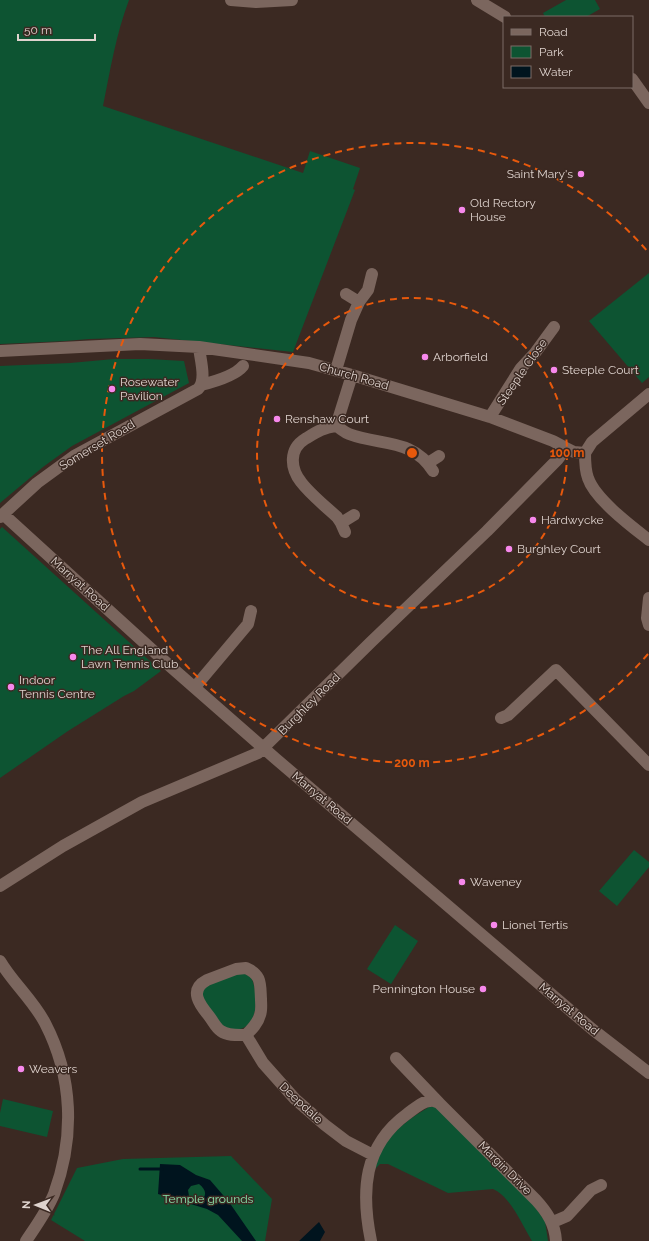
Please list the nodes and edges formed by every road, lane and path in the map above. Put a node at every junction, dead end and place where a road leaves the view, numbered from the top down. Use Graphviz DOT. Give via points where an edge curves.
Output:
graph roads {
  1 [pos="230,0"];
  2 [pos="292,0"];
  3 [pos="477,0"];
  4 [pos="503,16"];
  5 [pos="633,80"];
  6 [pos="649,103"];
  7 [pos="372,274"];
  8 [pos="346,294"];
  9 [pos="359,302"];
  10 [pos="554,327"];
  11 [pos="199,347"];
  12 [pos="0,351"];
  13 [pos="243,366"];
  14 [pos="336,370"];
  15 [pos="352,375"];
  16 [pos="202,385"];
  17 [pos="649,394"];
  18 [pos="490,417"];
  19 [pos="336,426"];
  20 [pos="566,448"];
  21 [pos="585,453"];
  22 [pos="439,456"];
  23 [pos="354,515"];
  24 [pos="2,516"];
  25 [pos="649,540"];
  26 [pos="649,598"];
  27 [pos="251,610"];
  28 [pos="649,625"];
  29 [pos="195,687"];
  30 [pos="501,718"];
  31 [pos="264,748"];
  32 [pos="649,765"];
  33 [pos="0,886"];
  34 [pos="0,961"];
  35 [pos="246,1035"];
  36 [pos="396,1058"];
  37 [pos="649,1073"];
  38 [pos="439,1103"];
  39 [pos="373,1155"];
  40 [pos="601,1185"];
  41 [pos="553,1222"];
  42 [pos="26,1241"];
  43 [pos="371,1241"];
  44 [pos="556,1241"];
  1 -- 2 [label="street"];
  3 -- 4 [label="street"];
  5 -- 6 [label="street"];
  7 -- 9 [label="street" via="368,290"];
  8 -- 9 [label="street"];
  9 -- 14 [label="street"];
  10 -- 18 [label="street, Steeple Close" via="521,368"];
  11 -- 12 [label="street, Church Road" via="140,344"];
  11 -- 14 [label="street, Church Road" via="309,363"];
  11 -- 16 [label="street"];
  13 -- 16 [label="street, Somerset Road" via="232,374"];
  14 -- 15 [label="street, Church Road"];
  15 -- 18 [label="street, Church Road"];
  15 -- 19 [label="street"];
  16 -- 24 [label="street, Somerset Road" via="74,456 37,483"];
  17 -- 21 [label="street" via="592,442"];
  18 -- 20 [label="street, Church Road"];
  19 -- 22 [label="street" via="348,434 392,443 414,453 431,467"];
  19 -- 23 [label="street" via="315,432 302,440 295,448 295,470 301,483 343,527"];
  20 -- 21 [label="street, Church Road"];
  20 -- 31 [label="street, Burghley Road" via="487,531 370,642"];
  21 -- 25 [label="street" via="586,472 594,490 615,512"];
  24 -- 29 [label="street, Marryat Road"];
  26 -- 28 [label="street"];
  27 -- 29 [label="street" via="248,624"];
  29 -- 31 [label="street, Marryat Road"];
  30 -- 32 [label="street" via="508,715 560,666"];
  31 -- 33 [label="street, Burghley Road" via="255,755 142,802 63,846"];
  31 -- 37 [label="street, Marryat Road" via="592,1029"];
  34 -- 42 [label="street" via="44,1022 58,1054 68,1096 67,1139 54,1195"];
  35 -- 35 [label="street" via="257,1023 261,1013 260,983 257,976 246,968 202,982 198,988 198,1002 220,1031 226,1034"];
  35 -- 39 [label="street, Deepdale" via="262,1063 295,1099 346,1141"];
  36 -- 38 [label="street, Margin Drive"];
  38 -- 39 [label="street" via="430,1100 402,1118 384,1135"];
  38 -- 41 [label="street, Margin Drive" via="546,1210"];
  39 -- 43 [label="street" via="367,1178 366,1198"];
  40 -- 41 [label="street" via="591,1190 567,1216"];
  41 -- 44 [label="street, Margin Drive"];
}
